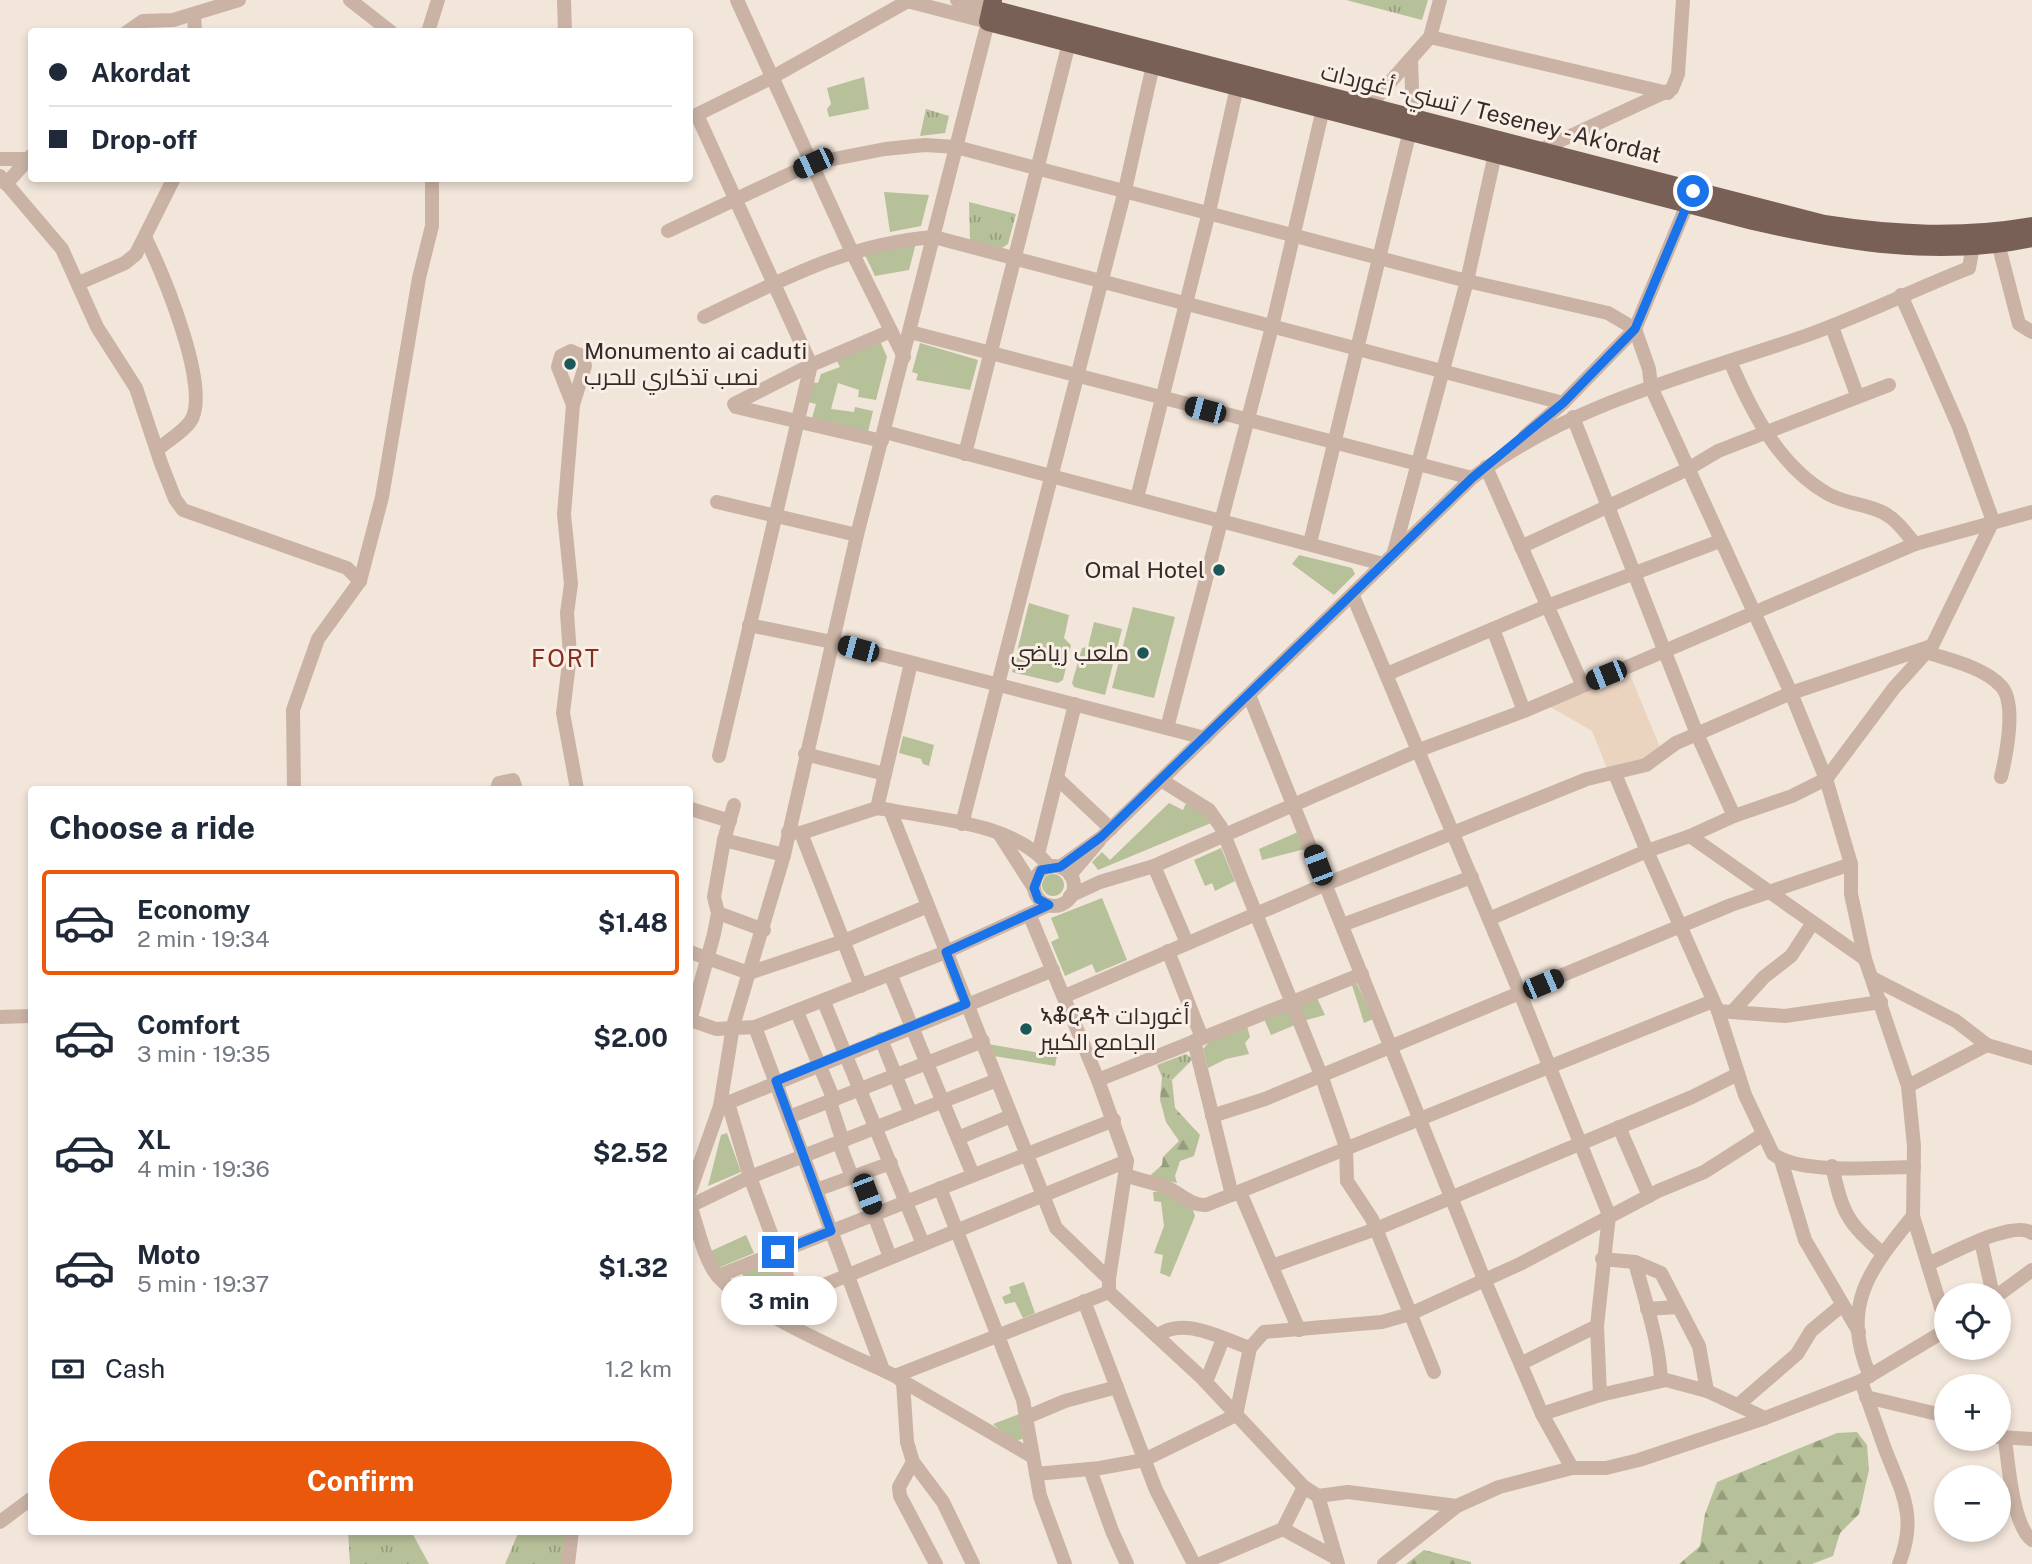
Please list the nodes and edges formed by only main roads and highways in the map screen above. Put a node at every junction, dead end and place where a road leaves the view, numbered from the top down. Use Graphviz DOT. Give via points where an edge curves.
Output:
graph roads {
  1 [pos="991,10"];
  2 [pos="1412,125"];
  3 [pos="1690,197"];
  4 [pos="2032,226"];
  5 [pos="2032,238"];
  1 -- 2 [label="main road, تسني - أغوردات / Teseney - Ak'ordat" via="1368,107"];
  1 -- 2 [label="main road" via="1069,43 1323,110"];
  2 -- 3 [label="main road" via="1495,154"];
  2 -- 3 [label="main road, تسني - أغوردات / Teseney - Ak'ordat" via="1542,149"];
  3 -- 4 [label="main road, تسني - أغوردات / Teseney - Ak'ordat" via="1875,232 1963,235"];
  3 -- 5 [label="main road" via="1833,239 1912,247 1973,246"];
}
